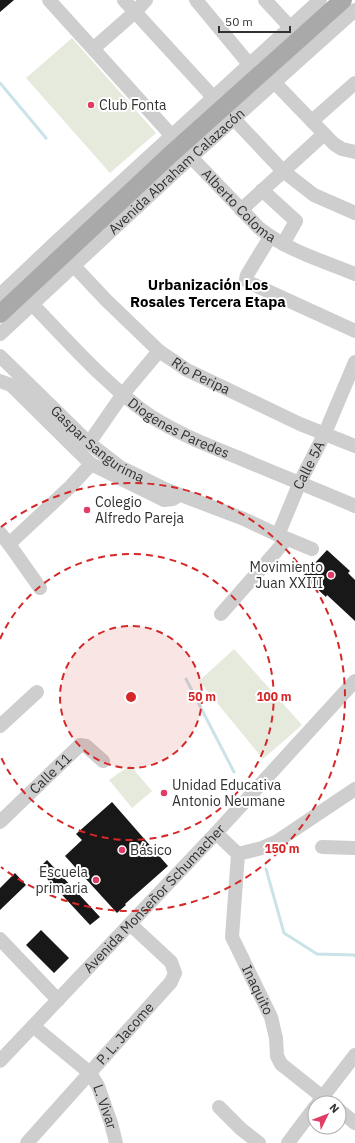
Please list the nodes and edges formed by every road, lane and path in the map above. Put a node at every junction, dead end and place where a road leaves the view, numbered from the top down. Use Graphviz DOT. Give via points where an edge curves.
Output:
graph roads {
  1 [pos="49,0"];
  2 [pos="124,0"];
  3 [pos="146,0"];
  4 [pos="196,0"];
  5 [pos="265,0"];
  6 [pos="320,0"];
  7 [pos="343,0"];
  8 [pos="355,10"];
  9 [pos="135,12"];
  10 [pos="290,27"];
  11 [pos="94,48"];
  12 [pos="249,64"];
  13 [pos="275,83"];
  14 [pos="355,83"];
  15 [pos="214,96"];
  16 [pos="234,119"];
  17 [pos="312,121"];
  18 [pos="324,134"];
  19 [pos="181,146"];
  20 [pos="355,152"];
  21 [pos="283,171"];
  22 [pos="262,190"];
  23 [pos="241,210"];
  24 [pos="355,212"];
  25 [pos="270,237"];
  26 [pos="283,244"];
  27 [pos="74,266"];
  28 [pos="355,274"];
  29 [pos="0,295"];
  30 [pos="32,304"];
  31 [pos="0,314"];
  32 [pos="355,330"];
  33 [pos="0,334"];
  34 [pos="159,350"];
  35 [pos="0,356"];
  36 [pos="355,362"];
  37 [pos="0,382"];
  38 [pos="350,390"];
  39 [pos="123,394"];
  40 [pos="325,433"];
  41 [pos="89,443"];
  42 [pos="355,446"];
  43 [pos="91,464"];
  44 [pos="300,482"];
  45 [pos="179,495"];
  46 [pos="355,506"];
  47 [pos="0,533"];
  48 [pos="283,537"];
  49 [pos="9,544"];
  50 [pos="312,549"];
  51 [pos="40,588"];
  52 [pos="221,614"];
  53 [pos="355,681"];
  54 [pos="37,692"];
  55 [pos="0,726"];
  56 [pos="103,761"];
  57 [pos="355,789"];
  58 [pos="0,822"];
  59 [pos="216,833"];
  60 [pos="322,847"];
  61 [pos="355,848"];
  62 [pos="238,854"];
  63 [pos="130,924"];
  64 [pos="0,939"];
  65 [pos="58,1000"];
  66 [pos="33,1026"];
  67 [pos="355,1055"];
  68 [pos="0,1061"];
  69 [pos="90,1074"];
  70 [pos="313,1095"];
  71 [pos="326,1095"];
  72 [pos="219,1107"];
  73 [pos="347,1116"];
  74 [pos="307,1119"];
  75 [pos="355,1123"];
  76 [pos="40,1137"];
  77 [pos="27,1143"];
  78 [pos="116,1143"];
  79 [pos="259,1143"];
  80 [pos="288,1143"];
  1 -- 11 [label="street, Alberto Coloma"];
  2 -- 9 [label="street"];
  3 -- 9 [label="street"];
  4 -- 12 [label="street"];
  5 -- 10 [label="street"];
  6 -- 10 [label="street, Avenida Abraham Calazacón"];
  7 -- 19 [label="main road, Avenida Abraham Calazacón"];
  8 -- 13 [label="street, Avenida Abraham Calazacón"];
  9 -- 11 [label="street"];
  9 -- 15 [label="street"];
  10 -- 12 [label="street, Avenida Abraham Calazacón"];
  11 -- 19 [label="street, Alberto Coloma"];
  12 -- 15 [label="street, Avenida Abraham Calazacón"];
  13 -- 16 [label="street, Avenida Abraham Calazacón"];
  13 -- 17 [label="street"];
  14 -- 17 [label="street"];
  15 -- 19 [label="street, Avenida Abraham Calazacón"];
  16 -- 19 [label="street, Avenida Abraham Calazacón"];
  16 -- 21 [label="street"];
  17 -- 18 [label="street"];
  18 -- 20 [label="street" via="342,149"];
  18 -- 21 [label="street"];
  19 -- 23 [label="street, Alberto Coloma"];
  19 -- 27 [label="street, Avenida Abraham Calazacón"];
  19 -- 29 [label="street, Avenida Abraham Calazacón" via="59,239"];
  19 -- 31 [label="main road, Avenida Abraham Calazacón"];
  21 -- 22 [label="street"];
  21 -- 24 [label="street" via="314,195"];
  22 -- 23 [label="street"];
  22 -- 26 [label="street" via="296,221"];
  23 -- 25 [label="street, Alberto Coloma"];
  25 -- 26 [label="street, Alberto Coloma"];
  25 -- 32 [label="street" via="247,275 248,282"];
  26 -- 28 [label="street, Alberto Coloma"];
  27 -- 30 [label="street, Avenida Abraham Calazacón"];
  27 -- 34 [label="street, Río Peripa"];
  30 -- 33 [label="street, Avenida Abraham Calazacón"];
  30 -- 39 [label="street, Diogenes Paredes"];
  34 -- 39 [label="street"];
  34 -- 40 [label="street, Río Peripa" via="188,370 300,424"];
  35 -- 41 [label="street, Gaspar Sangurima"];
  36 -- 38 [label="street, Calle 5A"];
  37 -- 43 [label="street" via="11,385"];
  38 -- 40 [label="street, Calle 5A"];
  39 -- 41 [label="street"];
  39 -- 44 [label="street, Diogenes Paredes" via="151,416 186,437"];
  40 -- 42 [label="street, Río Peripa"];
  40 -- 44 [label="street, Calle 5A"];
  41 -- 45 [label="street, Gaspar Sangurima" via="120,467"];
  43 -- 45 [label="street" via="164,500"];
  43 -- 49 [label="street"];
  44 -- 46 [label="street, Diogenes Paredes"];
  44 -- 48 [label="street, Calle 5A"];
  45 -- 48 [label="street, Gaspar Sangurima" via="244,519"];
  47 -- 49 [label="street"];
  48 -- 50 [label="street"];
  48 -- 52 [label="street"];
  49 -- 51 [label="street"];
  53 -- 59 [label="street, Avenida Monseñor Schumacher"];
  54 -- 55 [label="street"];
  56 -- 58 [label="street, Calle 11" via="86,746 80,745"];
  57 -- 62 [label="street" via="276,842"];
  59 -- 62 [label="street"];
  59 -- 63 [label="street, Avenida Monseñor Schumacher"];
  60 -- 61 [label="street"];
  62 -- 70 [label="street, Inaquito" via="232,937 271,1017 280,1064"];
  63 -- 65 [label="street, Avenida Monseñor Schumacher"];
  63 -- 69 [label="street, P. L. Jacome" via="171,962 175,973 171,982"];
  64 -- 65 [label="street"];
  65 -- 66 [label="street, Avenida Monseñor Schumacher"];
  66 -- 68 [label="street, Avenida Monseñor Schumacher"];
  66 -- 69 [label="street, L. Vivar"];
  67 -- 71 [label="street"];
  69 -- 76 [label="street, P. L. Jacome"];
  69 -- 78 [label="street, L. Vivar" via="98,1086"];
  72 -- 79 [label="street"];
  73 -- 75 [label="street"];
  74 -- 80 [label="street"];
  76 -- 77 [label="street, P. L. Jacome"];
}
